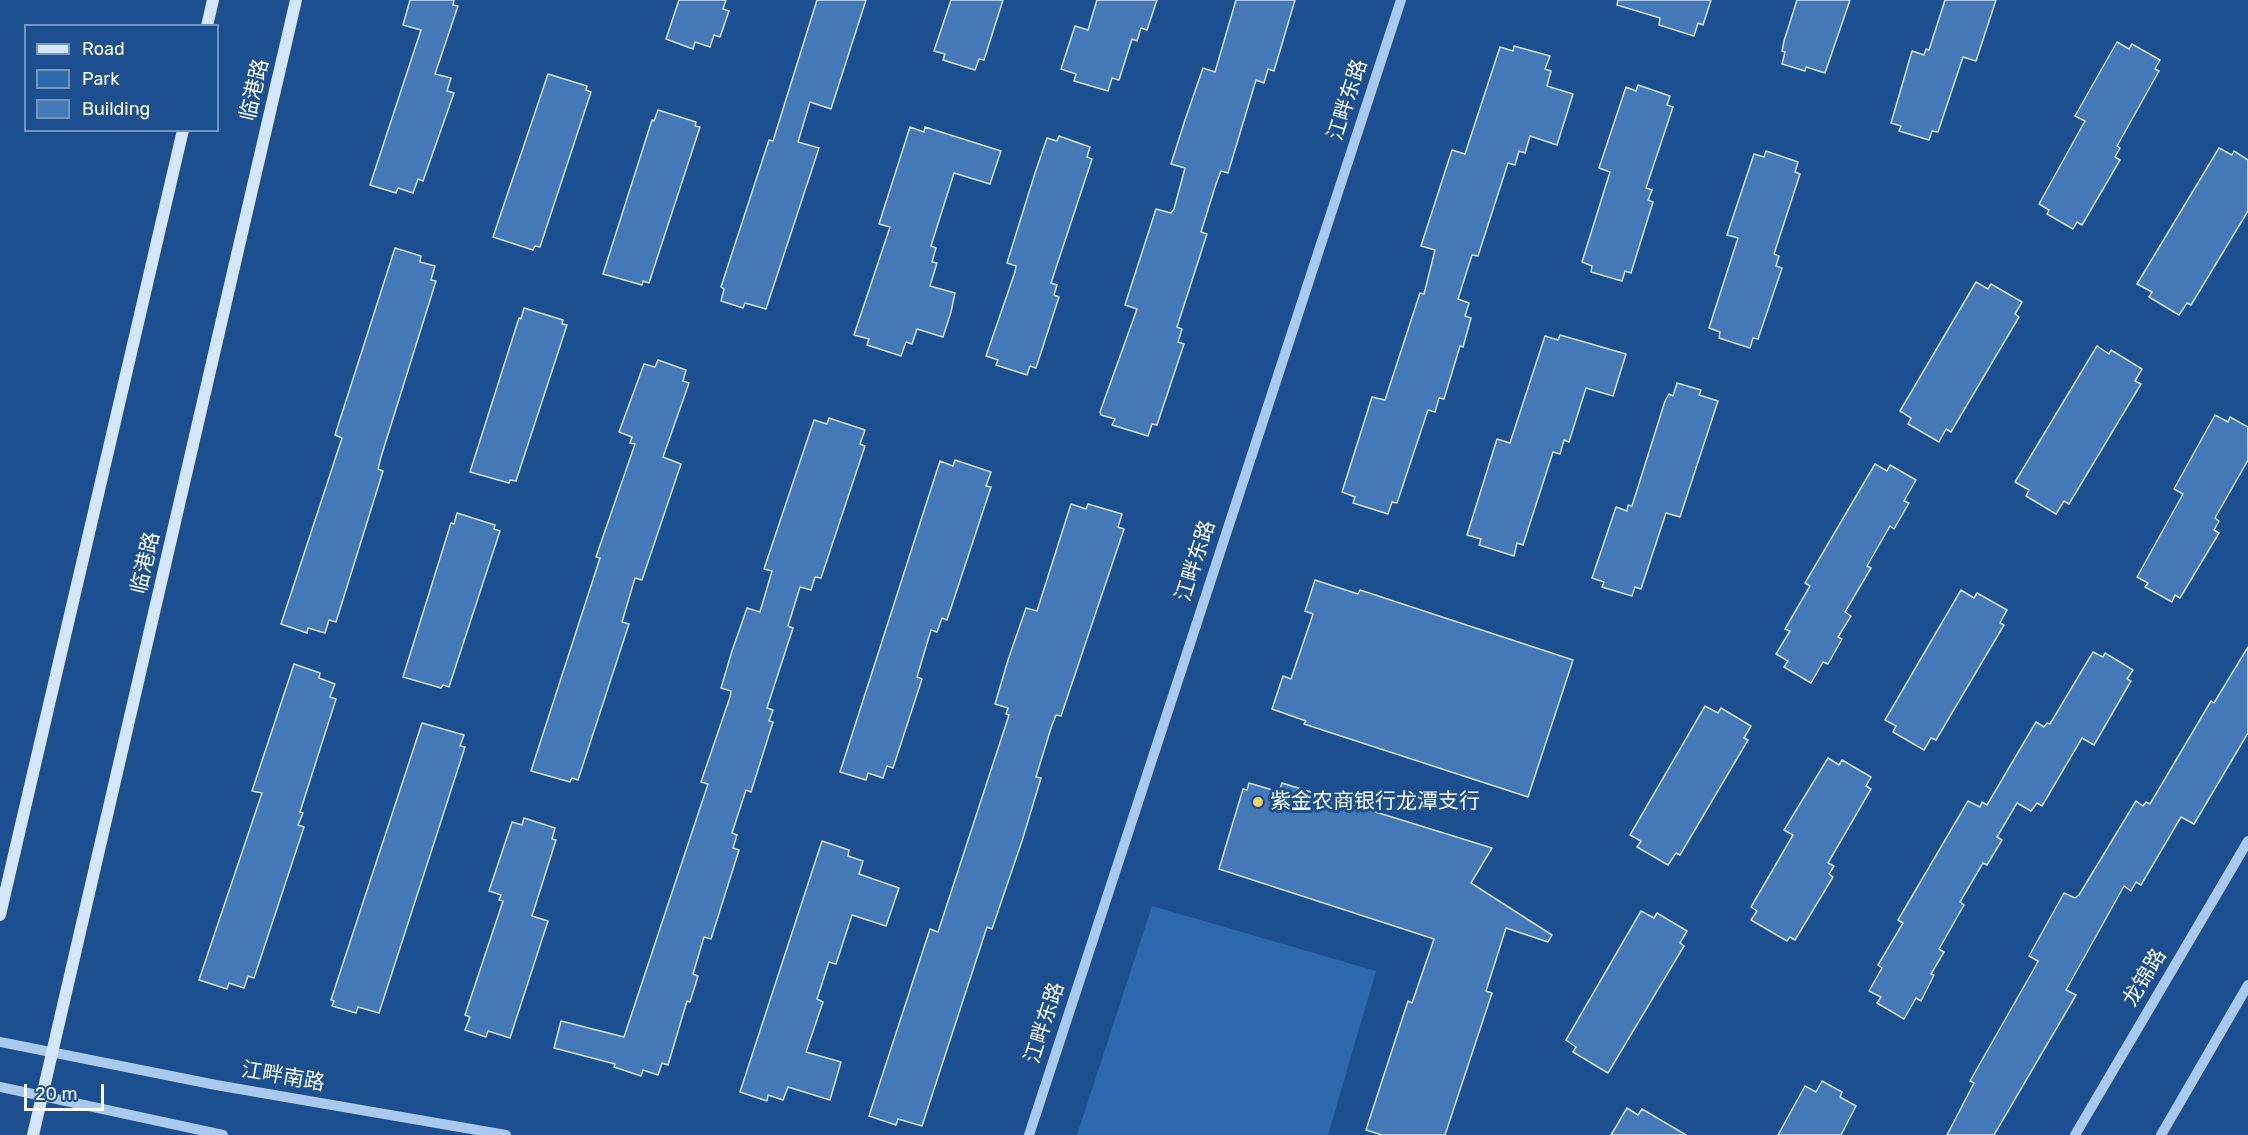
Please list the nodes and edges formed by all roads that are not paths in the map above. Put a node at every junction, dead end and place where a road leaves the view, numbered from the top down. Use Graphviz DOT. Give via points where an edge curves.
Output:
graph roads {
  1 [pos="213,0"];
  2 [pos="296,0"];
  3 [pos="1401,0"];
  4 [pos="207,24"];
  5 [pos="183,132"];
  6 [pos="2248,841"];
  7 [pos="0,915"];
  8 [pos="2248,985"];
  9 [pos="0,1042"];
  10 [pos="54,1052"];
  11 [pos="0,1087"];
  12 [pos="41,1097"];
  13 [pos="33,1135"];
  14 [pos="223,1135"];
  15 [pos="506,1135"];
  16 [pos="1029,1135"];
  17 [pos="2075,1135"];
  18 [pos="2161,1135"];
  1 -- 4 [label="main road"];
  2 -- 10 [label="main road, 临港路"];
  3 -- 16 [label="street, 江畔东路"];
  5 -- 7 [label="main road"];
  6 -- 17 [label="street, 龙锦路"];
  8 -- 18 [label="street"];
  9 -- 10 [label="street, 江畔南路"];
  10 -- 12 [label="main road, 临港路"];
  10 -- 15 [label="street, 江畔南路" via="216,1085"];
  11 -- 12 [label="street"];
  12 -- 13 [label="main road, 临港路"];
  12 -- 14 [label="street"];
}
